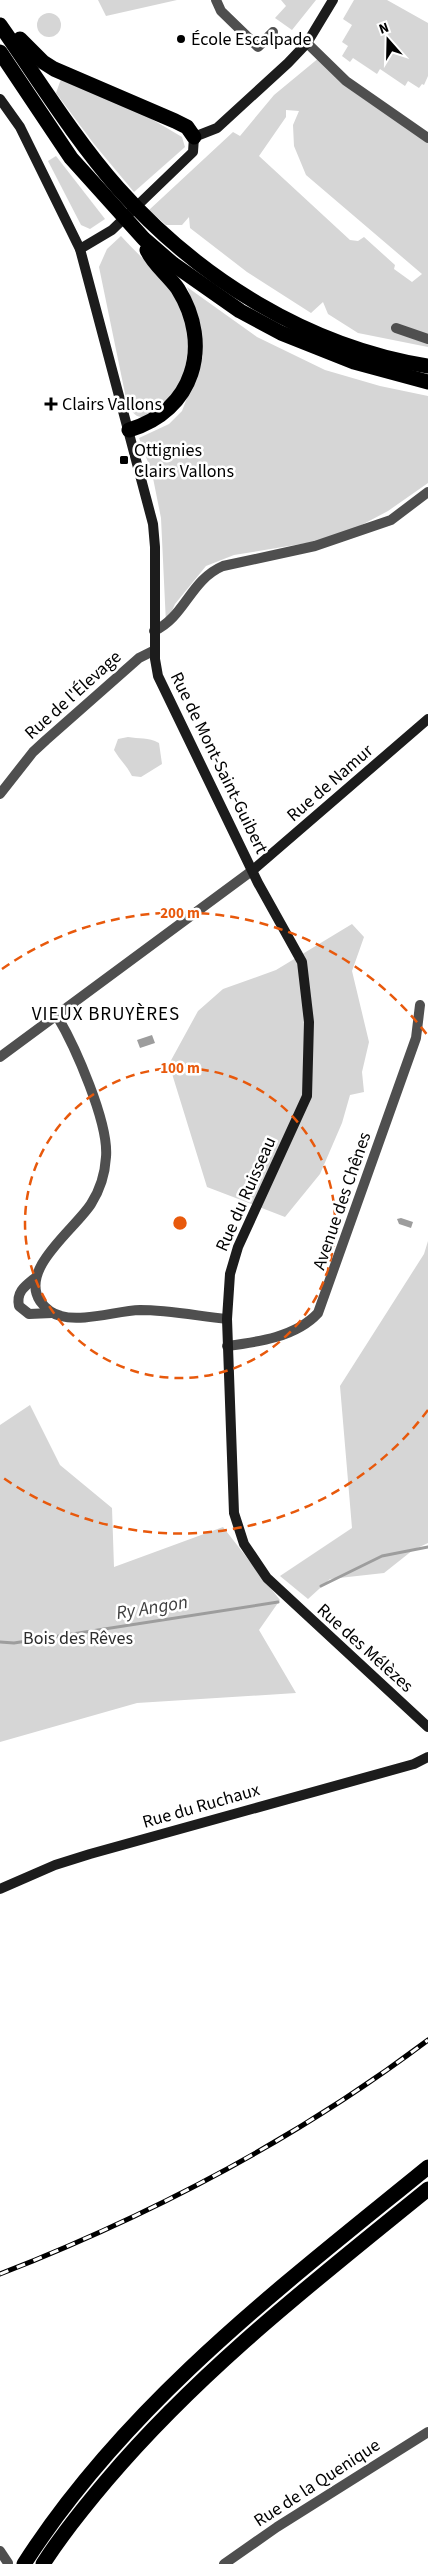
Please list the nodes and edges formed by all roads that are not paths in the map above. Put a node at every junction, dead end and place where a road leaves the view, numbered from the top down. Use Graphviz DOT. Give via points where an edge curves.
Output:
graph roads {
  1 [pos="216,0"];
  2 [pos="333,0"];
  3 [pos="0,24"];
  4 [pos="273,32"];
  5 [pos="307,43"];
  6 [pos="0,52"];
  7 [pos="0,98"];
  8 [pos="427,136"];
  9 [pos="194,137"];
  10 [pos="144,239"];
  11 [pos="80,249"];
  12 [pos="396,328"];
  13 [pos="428,339"];
  14 [pos="357,356"];
  15 [pos="375,362"];
  16 [pos="428,366"];
  17 [pos="428,382"];
  18 [pos="129,430"];
  19 [pos="428,492"];
  20 [pos="154,631"];
  21 [pos="155,650"];
  22 [pos="428,719"];
  23 [pos="0,794"];
  24 [pos="252,870"];
  25 [pos="420,1005"];
  26 [pos="57,1016"];
  27 [pos="0,1057"];
  28 [pos="35,1278"];
  29 [pos="52,1313"];
  30 [pos="226,1318"];
  31 [pos="228,1346"];
  32 [pos="280,1592"];
  33 [pos="428,1727"];
  34 [pos="428,1757"];
  35 [pos="428,1763"];
  36 [pos="414,1764"];
  37 [pos="0,1889"];
  38 [pos="428,2167"];
  39 [pos="428,2189"];
  40 [pos="428,2432"];
  41 [pos="0,2551"];
  42 [pos="8,2563"];
  43 [pos="24,2564"];
  44 [pos="43,2564"];
  45 [pos="224,2564"];
  1 -- 4 [label="street" via="221,11 258,47"];
  2 -- 5 [label="street"];
  3 -- 9 [label="highway" via="16,34 43,62 88,85 181,124"];
  3 -- 14 [label="highway" via="118,187 157,228 217,278"];
  5 -- 8 [label="street" via="346,81"];
  5 -- 9 [label="street" via="217,128"];
  6 -- 10 [label="highway" via="71,158"];
  7 -- 11 [label="street, Rue de Mont-Saint-Guibert" via="24,135"];
  9 -- 11 [label="street" via="193,152 112,230"];
  10 -- 14 [label="highway" via="173,264 240,311 281,333"];
  10 -- 18 [label="highway" via="148,253 178,289 188,308 196,342 195,360 190,377 172,406 158,418"];
  11 -- 18 [label="street, Rue de Mont-Saint-Guibert"];
  12 -- 13 [label="street"];
  14 -- 15 [label="highway"];
  15 -- 16 [label="highway"];
  15 -- 17 [label="highway"];
  18 -- 20 [label="street, Rue de Mont-Saint-Guibert" via="156,547"];
  19 -- 20 [label="street" via="391,520 316,546 211,571 174,616"];
  20 -- 21 [label="street, Rue de Mont-Saint-Guibert"];
  21 -- 23 [label="street, Rue de l'Élevage" via="139,658 42,743"];
  21 -- 24 [label="street, Rue de Mont-Saint-Guibert" via="158,676 165,693"];
  22 -- 24 [label="street, Rue de Namur"];
  24 -- 26 [label="street"];
  24 -- 30 [label="street, Rue du Ruisseau" via="302,962 309,1022 307,1096 238,1247 230,1274"];
  25 -- 31 [label="street, Avenue des Chênes" via="416,1038 318,1313 296,1330"];
  26 -- 27 [label="street"];
  26 -- 28 [label="street" via="99,1111 106,1157 96,1196 42,1262"];
  28 -- 29 [label="street" via="38,1297"];
  28 -- 29 [label="street" via="20,1291 19,1306 29,1314"];
  29 -- 30 [label="street" via="73,1318 141,1310"];
  30 -- 31 [label="street, Rue du Ruisseau"];
  31 -- 32 [label="street, Rue du Ruisseau" via="234,1513 250,1555"];
  32 -- 33 [label="street, Rue des Mélèzes"];
  34 -- 36 [label="street, Rue du Ruchaux"];
  35 -- 36 [label="street, Rue du Ruchaux"];
  36 -- 37 [label="street, Rue du Ruchaux" via="90,1854"];
  38 -- 43 [label="highway" via="248,2316 175,2382 128,2430 76,2491"];
  39 -- 44 [label="highway" via="258,2330 188,2394 128,2456"];
  40 -- 45 [label="street, Rue de la Quenique"];
  41 -- 42 [label="street"];
}
